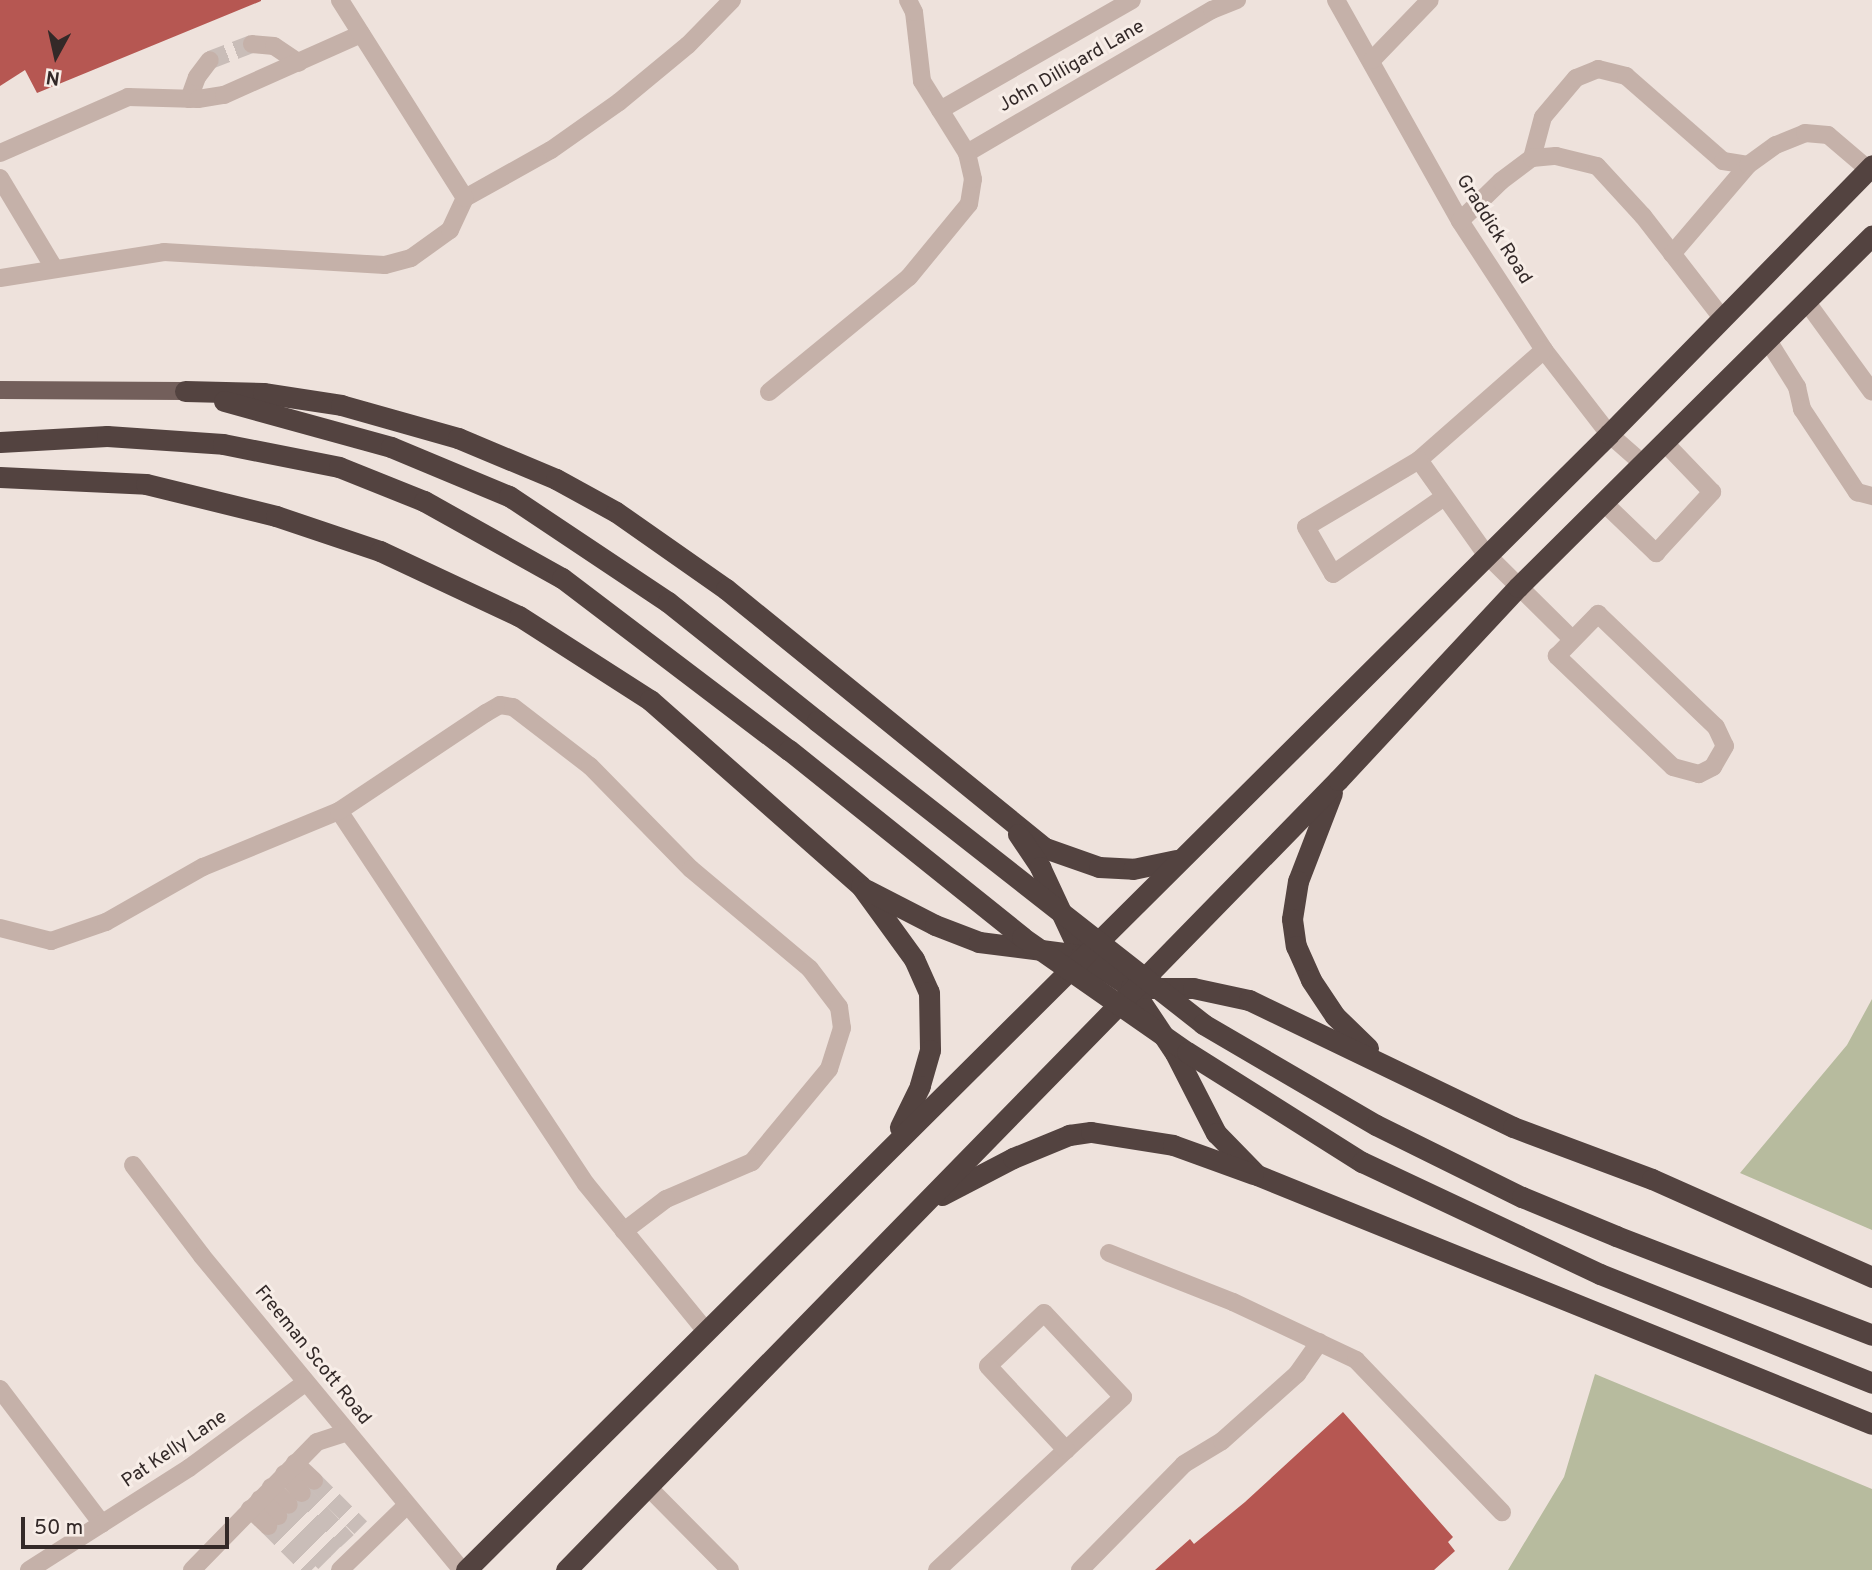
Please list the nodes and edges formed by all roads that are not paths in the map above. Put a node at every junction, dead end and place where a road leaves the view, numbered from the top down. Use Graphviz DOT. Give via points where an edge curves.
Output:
graph roads {
  1 [pos="340,0"];
  2 [pos="732,0"];
  3 [pos="908,0"];
  4 [pos="1132,0"];
  5 [pos="1237,0"];
  6 [pos="1336,0"];
  7 [pos="1430,0"];
  8 [pos="361,34"];
  9 [pos="252,44"];
  10 [pos="210,60"];
  11 [pos="1372,60"];
  12 [pos="299,63"];
  13 [pos="189,99"];
  14 [pos="940,110"];
  15 [pos="0,153"];
  16 [pos="967,153"];
  17 [pos="1532,158"];
  18 [pos="1748,165"];
  19 [pos="1870,167"];
  20 [pos="0,178"];
  21 [pos="464,198"];
  22 [pos="1460,221"];
  23 [pos="1872,236"];
  24 [pos="1672,254"];
  25 [pos="54,268"];
  26 [pos="0,278"];
  27 [pos="1806,301"];
  28 [pos="1722,318"];
  29 [pos="1767,340"];
  30 [pos="1544,350"];
  31 [pos="0,390"];
  32 [pos="185,391"];
  33 [pos="769,391"];
  34 [pos="1872,392"];
  35 [pos="1609,434"];
  36 [pos="0,442"];
  37 [pos="1664,442"];
  38 [pos="1419,460"];
  39 [pos="1642,463"];
  40 [pos="0,477"];
  41 [pos="1864,494"];
  42 [pos="1444,497"];
  43 [pos="1603,502"];
  44 [pos="1485,553"];
  45 [pos="1518,587"];
  46 [pos="1571,638"];
  47 [pos="1338,780"];
  48 [pos="339,811"];
  49 [pos="1011,824"];
  50 [pos="1176,860"];
  51 [pos="861,886"];
  52 [pos="0,928"];
  53 [pos="1081,955"];
  54 [pos="1131,987"];
  55 [pos="1380,1059"];
  56 [pos="892,1144"];
  57 [pos="133,1165"];
  58 [pos="1257,1175"];
  59 [pos="924,1205"];
  60 [pos="624,1231"];
  61 [pos="1109,1253"];
  62 [pos="1872,1277"];
  63 [pos="705,1330"];
  64 [pos="1872,1335"];
  65 [pos="1319,1342"];
  66 [pos="306,1381"];
  67 [pos="1872,1383"];
  68 [pos="0,1389"];
  69 [pos="1872,1423"];
  70 [pos="347,1432"];
  71 [pos="1066,1450"];
  72 [pos="290,1469"];
  73 [pos="647,1486"];
  74 [pos="261,1499"];
  75 [pos="290,1504"];
  76 [pos="407,1505"];
  77 [pos="1502,1512"];
  78 [pos="102,1524"];
  79 [pos="341,1558"];
  80 [pos="29,1570"];
  81 [pos="191,1570"];
  82 [pos="464,1570"];
  83 [pos="566,1570"];
  84 [pos="730,1570"];
  85 [pos="937,1570"];
  86 [pos="1080,1570"];
  1 -- 8 [label="street"];
  2 -- 21 [label="street" via="619,102 551,150"];
  3 -- 14 [label="street" via="914,12 922,81"];
  4 -- 14 [label="street, John Dilligard Lane"];
  5 -- 16 [label="street, John Dilligard Lane" via="1212,10"];
  6 -- 11 [label="street, Graddick Road"];
  7 -- 11 [label="street"];
  8 -- 12 [label="street"];
  8 -- 21 [label="street"];
  9 -- 12 [label="street" via="274,46"];
  10 -- 13 [label="street"];
  11 -- 22 [label="street, Graddick Road"];
  12 -- 13 [label="street" via="233,92"];
  13 -- 15 [label="street" via="128,97"];
  14 -- 16 [label="street"];
  16 -- 33 [label="street" via="974,179 970,204 950,232 909,277"];
  17 -- 18 [label="street" via="1543,117 1576,78 1598,69 1626,76 1723,161"];
  17 -- 22 [label="street"];
  17 -- 24 [label="street" via="1556,156 1597,166"];
  18 -- 19 [label="street" via="1776,145 1805,134 1828,135"];
  18 -- 24 [label="street"];
  19 -- 28 [label="highway"];
  20 -- 25 [label="street"];
  21 -- 25 [label="street" via="450,230 411,258 385,265 164,252"];
  22 -- 30 [label="street, Graddick Road"];
  23 -- 27 [label="highway"];
  24 -- 28 [label="street"];
  25 -- 26 [label="street"];
  27 -- 29 [label="highway"];
  27 -- 34 [label="street"];
  28 -- 35 [label="highway"];
  29 -- 37 [label="highway"];
  29 -- 41 [label="street" via="1797,387 1802,409"];
  30 -- 35 [label="street, Graddick Road"];
  30 -- 38 [label="street"];
  31 -- 32 [label="main road"];
  32 -- 49 [label="highway" via="263,393 341,405 458,438 556,479 616,512 726,589 978,790"];
  32 -- 64 [label="highway, bridge" via="391,447 509,496 668,602 1203,1024 1376,1125 1522,1197"];
  35 -- 39 [label="street, Graddick Road"];
  35 -- 44 [label="highway"];
  36 -- 67 [label="highway, bridge" via="107,436 197,442 339,467 424,501 562,578 789,750 1022,937 1187,1052 1362,1162 1600,1274"];
  37 -- 39 [label="highway"];
  37 -- 43 [label="street" via="1712,492 1656,553"];
  38 -- 42 [label="street"];
  38 -- 42 [label="street" via="1306,527 1333,575"];
  39 -- 43 [label="highway"];
  40 -- 51 [label="highway" via="146,484 276,516 380,551 464,588 519,616 650,700"];
  42 -- 44 [label="street"];
  43 -- 45 [label="highway"];
  44 -- 45 [label="street"];
  44 -- 50 [label="highway"];
  45 -- 46 [label="street"];
  45 -- 47 [label="highway"];
  46 -- 46 [label="street" via="1557,656 1673,766 1699,774 1713,768 1725,746 1716,727 1598,614"];
  47 -- 54 [label="highway"];
  47 -- 55 [label="highway" via="1298,881 1292,919 1296,946 1335,1016"];
  48 -- 52 [label="street" via="203,867 106,922 51,941"];
  48 -- 60 [label="street" via="541,1120"];
  48 -- 60 [label="street" via="486,713 500,705 513,707 590,766 675,855 830,990 841,1017 838,1049 804,1102 751,1162 666,1199"];
  49 -- 50 [label="highway" via="1056,853 1099,867 1133,869"];
  49 -- 53 [label="highway" via="1040,867"];
  50 -- 53 [label="highway"];
  51 -- 53 [label="highway" via="935,925 979,942"];
  51 -- 56 [label="highway" via="914,959 929,992 930,1050 920,1086"];
  53 -- 54 [label="highway"];
  53 -- 56 [label="highway"];
  54 -- 55 [label="highway" via="1223,992"];
  54 -- 58 [label="highway" via="1175,1053 1216,1133"];
  54 -- 59 [label="highway"];
  55 -- 62 [label="highway" via="1513,1127 1651,1179"];
  56 -- 63 [label="highway"];
  57 -- 66 [label="street, Freeman Scott Road"];
  58 -- 59 [label="highway" via="1173,1145 1091,1132 1069,1135 1013,1158"];
  58 -- 69 [label="highway"];
  59 -- 73 [label="highway"];
  60 -- 63 [label="street"];
  61 -- 65 [label="street"];
  63 -- 82 [label="highway"];
  65 -- 77 [label="street" via="1356,1360"];
  65 -- 86 [label="street" via="1297,1374 1222,1441 1184,1464"];
  66 -- 70 [label="street, Freeman Scott Road"];
  66 -- 78 [label="street, Pat Kelly Lane" via="189,1468"];
  68 -- 78 [label="street"];
  70 -- 72 [label="street" via="317,1442"];
  70 -- 76 [label="street, Freeman Scott Road"];
  71 -- 71 [label="street" via="1123,1397 1044,1313 988,1366"];
  71 -- 85 [label="street"];
  72 -- 74 [label="street"];
  72 -- 75 [label="street"];
  73 -- 83 [label="highway"];
  73 -- 84 [label="street"];
  74 -- 75 [label="street"];
  74 -- 75 [label="street"];
  74 -- 81 [label="street"];
  76 -- 79 [label="street"];
  76 -- 82 [label="street, Freeman Scott Road"];
  78 -- 80 [label="street, Pat Kelly Lane"];
}
